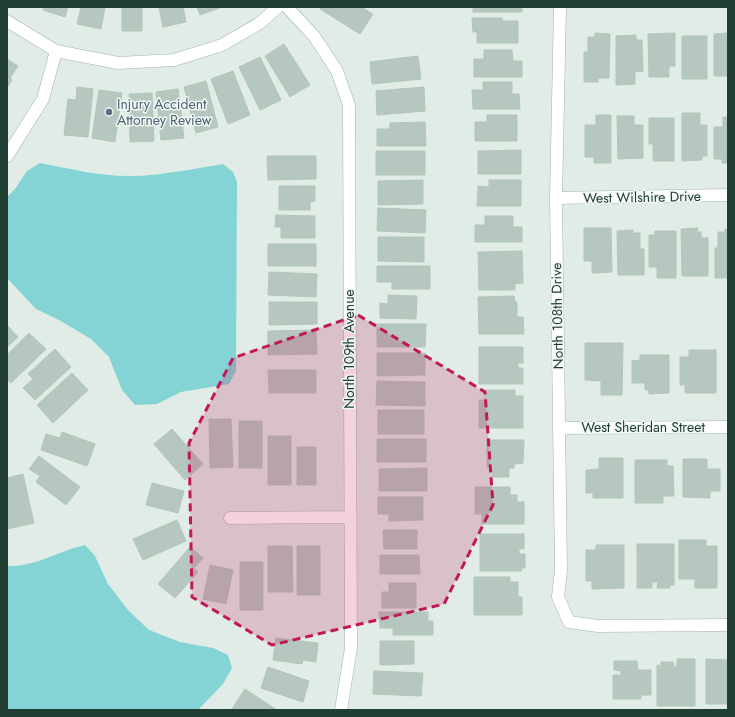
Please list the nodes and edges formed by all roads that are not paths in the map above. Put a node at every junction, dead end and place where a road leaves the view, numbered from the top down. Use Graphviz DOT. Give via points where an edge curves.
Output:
graph roads {
  1 [pos="278,7"];
  2 [pos="287,7"];
  3 [pos="560,7"];
  4 [pos="7,21"];
  5 [pos="56,51"];
  6 [pos="7,156"];
  7 [pos="728,195"];
  8 [pos="556,198"];
  9 [pos="728,427"];
  10 [pos="559,428"];
  11 [pos="350,517"];
  12 [pos="230,518"];
  13 [pos="728,625"];
  14 [pos="341,710"];
  1 -- 5 [label="street" via="260,22 222,45 174,60 118,62"];
  2 -- 11 [label="street, North 109th Avenue" via="314,36 337,71 349,105"];
  3 -- 8 [label="street, North 108th Drive"];
  4 -- 5 [label="street"];
  5 -- 6 [label="street" via="43,99"];
  7 -- 8 [label="street, West Wilshire Drive"];
  8 -- 10 [label="street, North 108th Drive"];
  9 -- 10 [label="street, West Sheridan Street"];
  10 -- 13 [label="street, North 108th Drive" via="561,570 558,597 569,622 598,626"];
  11 -- 12 [label="street"];
  11 -- 14 [label="street, North 109th Avenue" via="351,648"];
}
